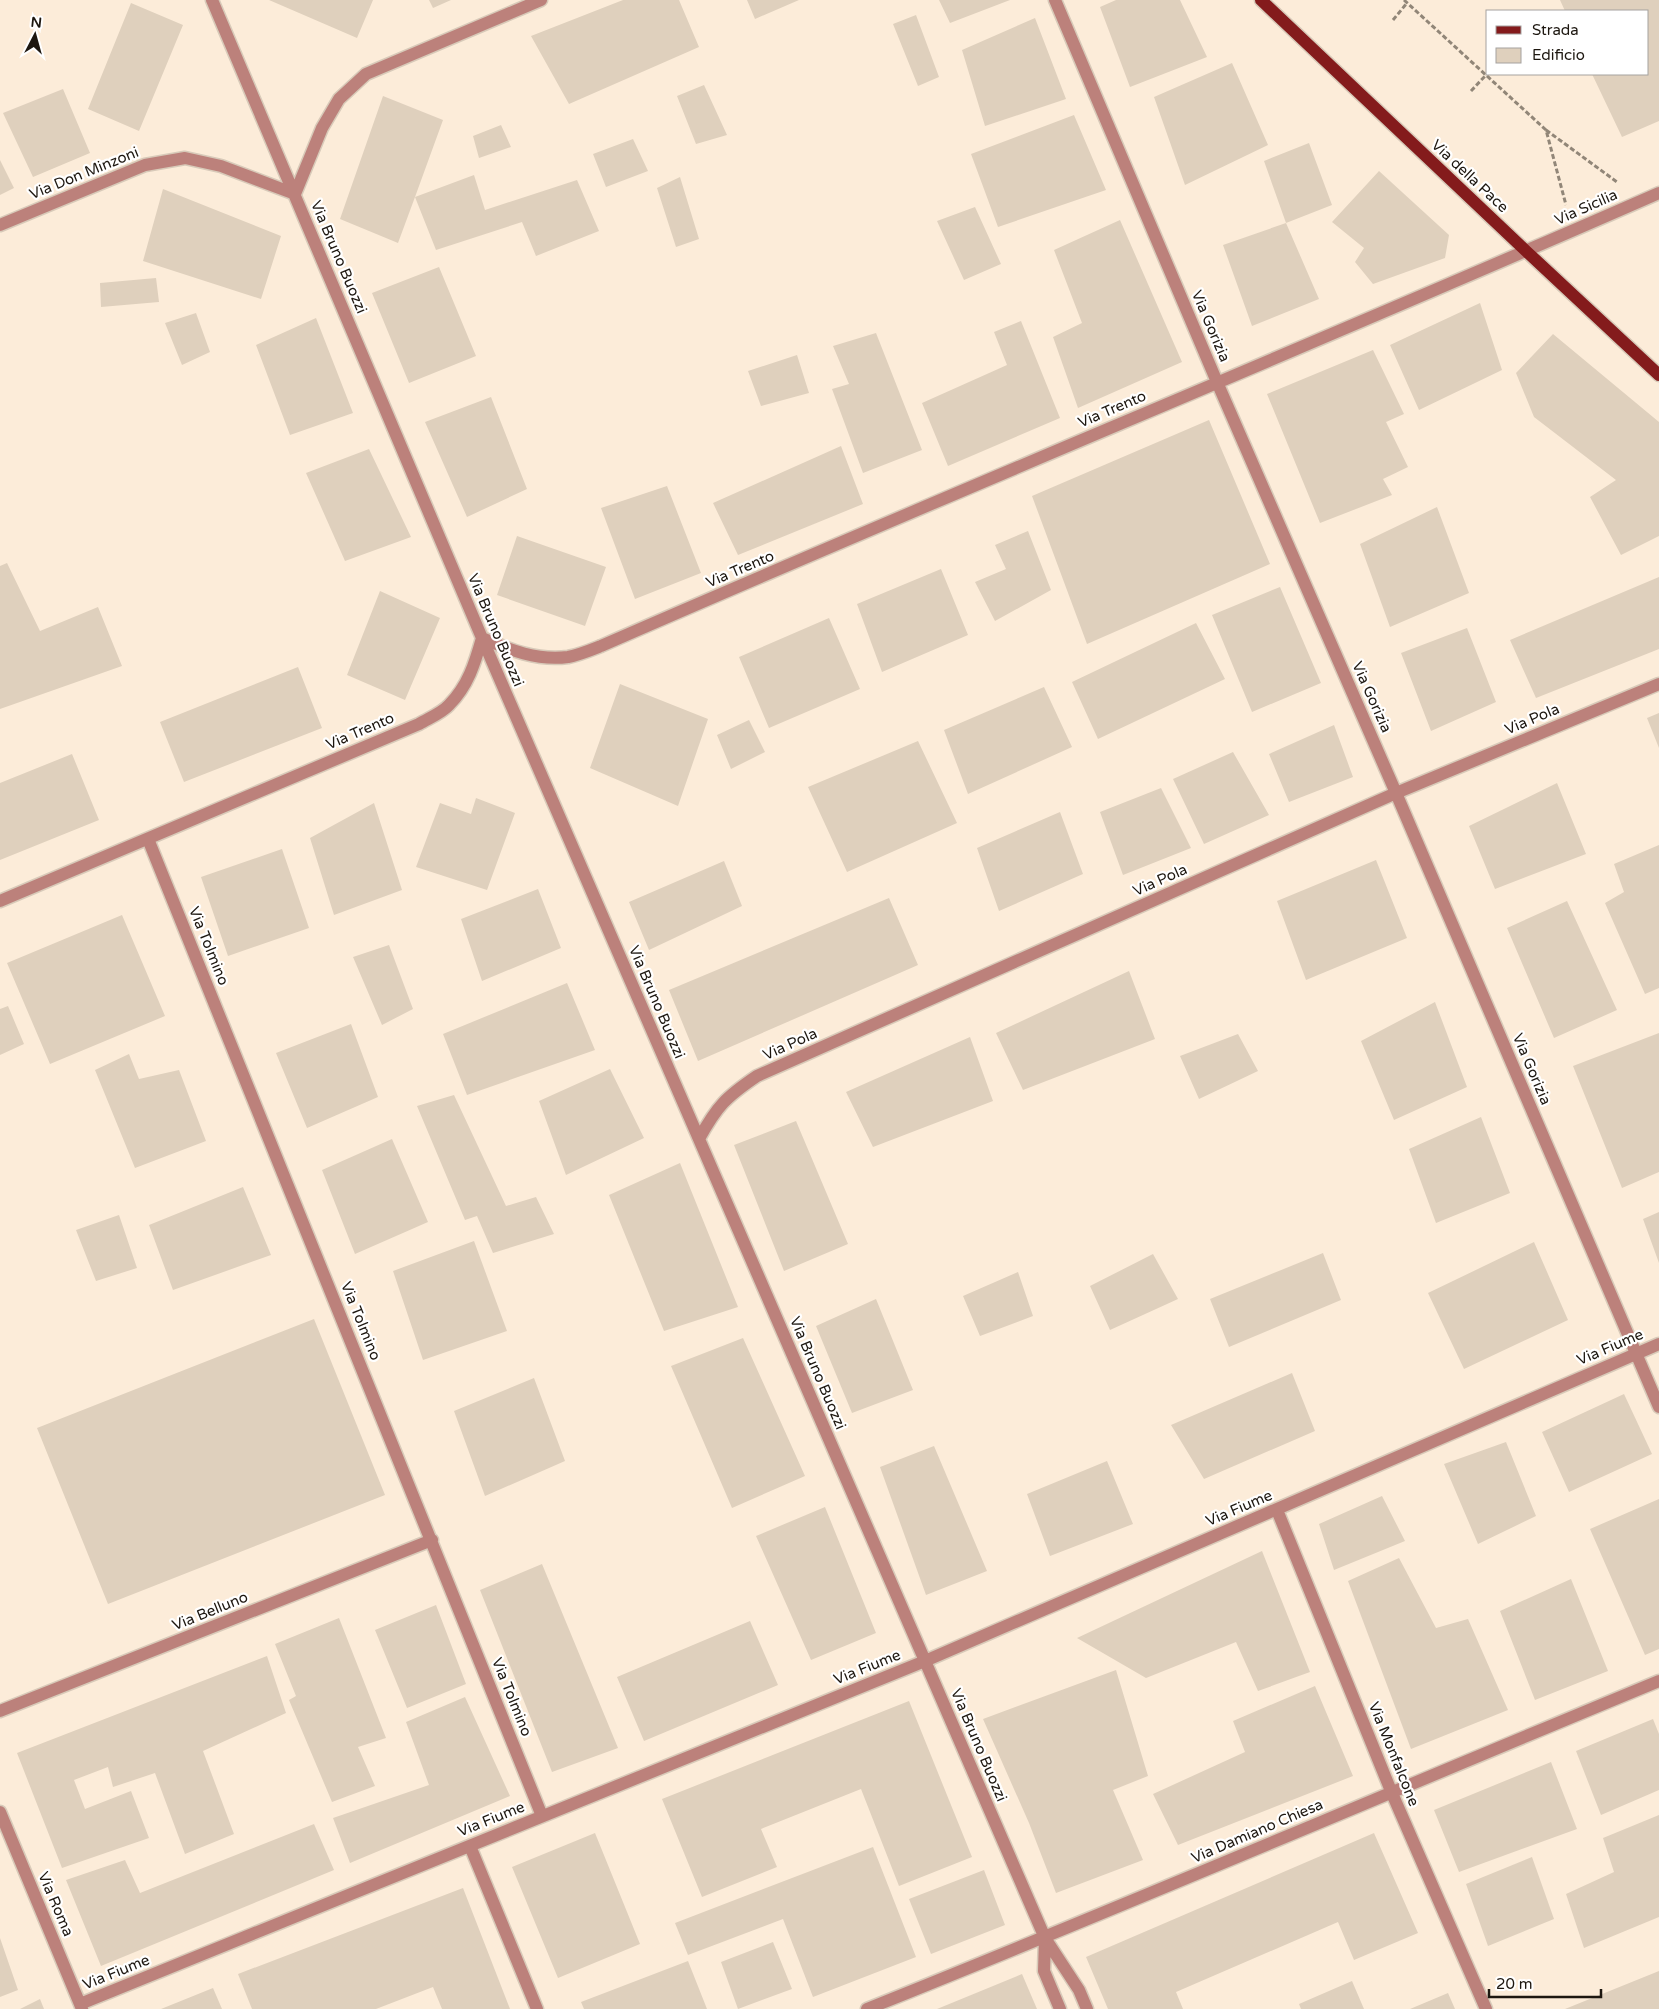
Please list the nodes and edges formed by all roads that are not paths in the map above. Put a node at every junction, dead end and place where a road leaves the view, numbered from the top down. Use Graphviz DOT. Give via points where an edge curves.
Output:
graph roads {
  1 [pos="212,0"];
  2 [pos="540,0"];
  3 [pos="1055,0"];
  4 [pos="1261,0"];
  5 [pos="1659,193"];
  6 [pos="295,194"];
  7 [pos="0,225"];
  8 [pos="1526,252"];
  9 [pos="1659,375"];
  10 [pos="1217,382"];
  11 [pos="482,638"];
  12 [pos="1659,684"];
  13 [pos="1396,793"];
  14 [pos="148,839"];
  15 [pos="0,901"];
  16 [pos="699,1139"];
  17 [pos="1659,1344"];
  18 [pos="1635,1354"];
  19 [pos="1659,1407"];
  20 [pos="1277,1510"];
  21 [pos="432,1540"];
  22 [pos="926,1660"];
  23 [pos="1659,1681"];
  24 [pos="0,1712"];
  25 [pos="1391,1791"];
  26 [pos="0,1812"];
  27 [pos="542,1816"];
  28 [pos="470,1846"];
  29 [pos="1045,1938"];
  30 [pos="81,2007"];
  31 [pos="537,2009"];
  32 [pos="867,2009"];
  33 [pos="1060,2009"];
  34 [pos="1087,2009"];
  35 [pos="1486,2009"];
  1 -- 6 [label="street, Via Bruno Buozzi"];
  2 -- 6 [label="street" via="366,74 339,99 322,128"];
  3 -- 10 [label="street, Via Gorizia"];
  4 -- 8 [label="main road, Via della Pace"];
  5 -- 8 [label="street, Via Sicilia"];
  6 -- 7 [label="street, Via Don Minzoni" via="221,166 185,158 145,165"];
  6 -- 11 [label="street, Via Bruno Buozzi"];
  8 -- 9 [label="main road, Via della Pace"];
  8 -- 10 [label="street, Via Trento"];
  10 -- 11 [label="street, Via Trento" via="601,646 569,657 539,658"];
  10 -- 13 [label="street, Via Gorizia"];
  11 -- 14 [label="street, Via Trento" via="471,675 463,688 448,706 419,724"];
  11 -- 16 [label="street, Via Bruno Buozzi"];
  12 -- 13 [label="street, Via Pola"];
  13 -- 16 [label="street, Via Pola" via="757,1076 730,1094 713,1113"];
  13 -- 18 [label="street, Via Gorizia"];
  14 -- 15 [label="street, Via Trento"];
  14 -- 21 [label="street, Via Tolmino"];
  16 -- 22 [label="street, Via Bruno Buozzi"];
  17 -- 18 [label="street, Via Fiume"];
  18 -- 19 [label="street, Via Gorizia"];
  18 -- 20 [label="street, Via Fiume"];
  20 -- 22 [label="street, Via Fiume"];
  20 -- 25 [label="street, Via Monfalcone"];
  21 -- 24 [label="street, Via Belluno"];
  21 -- 27 [label="street, Via Tolmino"];
  22 -- 27 [label="street, Via Fiume"];
  22 -- 29 [label="street, Via Bruno Buozzi"];
  23 -- 25 [label="street, Via Damiano Chiesa"];
  25 -- 29 [label="street, Via Damiano Chiesa"];
  25 -- 35 [label="street, Via Monfalcone"];
  26 -- 30 [label="street, Via Roma"];
  27 -- 28 [label="street, Via Fiume"];
  28 -- 30 [label="street, Via Fiume"];
  28 -- 31 [label="street"];
  29 -- 32 [label="street, Via Damiano Chiesa"];
  29 -- 33 [label="street" via="1044,1971"];
  29 -- 34 [label="street, Via Bruno Buozzi" via="1079,1990"];
}
